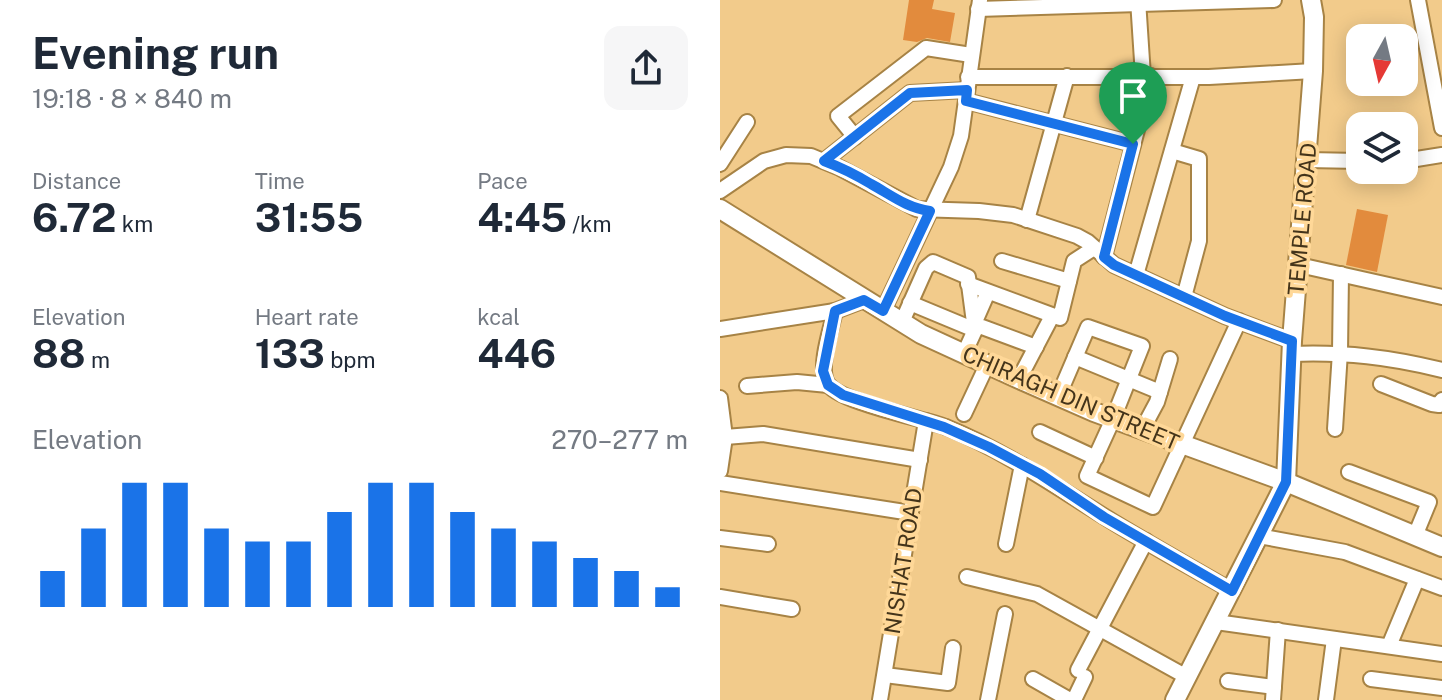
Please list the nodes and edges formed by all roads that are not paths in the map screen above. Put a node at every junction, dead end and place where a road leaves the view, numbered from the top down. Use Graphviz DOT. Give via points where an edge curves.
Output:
graph roads {
  1 [pos="1274,0"];
  2 [pos="1311,0"];
  3 [pos="1418,0"];
  4 [pos="1138,2"];
  5 [pos="979,4"];
  6 [pos="971,55"];
  7 [pos="1313,71"];
  8 [pos="1067,76"];
  9 [pos="1147,76"];
  10 [pos="1193,77"];
  11 [pos="967,89"];
  12 [pos="747,122"];
  13 [pos="1054,124"];
  14 [pos="1442,128"];
  15 [pos="855,137"];
  16 [pos="1133,144"];
  17 [pos="1172,151"];
  18 [pos="1442,155"];
  19 [pos="1418,159"];
  20 [pos="1307,160"];
  21 [pos="824,161"];
  22 [pos="1346,161"];
  23 [pos="720,164"];
  24 [pos="720,191"];
  25 [pos="720,209"];
  26 [pos="930,211"];
  27 [pos="1027,220"];
  28 [pos="1099,252"];
  29 [pos="1002,261"];
  30 [pos="1299,265"];
  31 [pos="1341,274"];
  32 [pos="1136,275"];
  33 [pos="1069,281"];
  34 [pos="968,284"];
  35 [pos="988,292"];
  36 [pos="1184,297"];
  37 [pos="1442,297"];
  38 [pos="864,300"];
  39 [pos="910,303"];
  40 [pos="835,311"];
  41 [pos="883,311"];
  42 [pos="1052,316"];
  43 [pos="1239,321"];
  44 [pos="902,322"];
  45 [pos="974,327"];
  46 [pos="720,329"];
  47 [pos="1036,347"];
  48 [pos="1291,348"];
  49 [pos="1340,352"];
  50 [pos="964,354"];
  51 [pos="1075,357"];
  52 [pos="1170,359"];
  53 [pos="987,365"];
  54 [pos="1442,370"];
  55 [pos="1019,379"];
  56 [pos="1129,379"];
  57 [pos="1381,384"];
  58 [pos="828,385"];
  59 [pos="747,386"];
  60 [pos="1160,392"];
  61 [pos="1058,397"];
  62 [pos="720,398"];
  63 [pos="1442,400"];
  64 [pos="964,414"];
  65 [pos="1113,419"];
  66 [pos="926,421"];
  67 [pos="1335,429"];
  68 [pos="1142,430"];
  69 [pos="1040,432"];
  70 [pos="725,437"];
  71 [pos="1183,445"];
  72 [pos="1096,458"];
  73 [pos="920,460"];
  74 [pos="1022,465"];
  75 [pos="720,471"];
  76 [pos="1349,472"];
  77 [pos="1286,482"];
  78 [pos="720,483"];
  79 [pos="911,513"];
  80 [pos="1259,536"];
  81 [pos="1415,536"];
  82 [pos="720,538"];
  83 [pos="1146,541"];
  84 [pos="768,544"];
  85 [pos="1006,544"];
  86 [pos="1442,547"];
  87 [pos="967,577"];
  88 [pos="1417,579"];
  89 [pos="1442,588"];
  90 [pos="1232,591"];
  91 [pos="720,597"];
  92 [pos="792,609"];
  93 [pos="1005,614"];
  94 [pos="1216,622"];
  95 [pos="1100,629"];
  96 [pos="1278,630"];
  97 [pos="1334,639"];
  98 [pos="1389,646"];
  99 [pos="953,648"];
  100 [pos="1442,654"];
  101 [pos="885,675"];
  102 [pos="1033,679"];
  103 [pos="1371,679"];
  104 [pos="1228,681"];
  105 [pos="1442,688"];
  106 [pos="1183,693"];
  107 [pos="1273,694"];
  108 [pos="880,700"];
  109 [pos="988,700"];
  110 [pos="1072,700"];
  111 [pos="1326,700"];
  1 -- 4 [label="street"];
  2 -- 7 [label="street, TEMPLE ROAD"];
  3 -- 14 [label="street"];
  4 -- 5 [label="street"];
  4 -- 9 [label="street"];
  5 -- 6 [label="street"];
  6 -- 11 [label="street"];
  6 -- 15 [label="street" via="926,48 838,116"];
  7 -- 10 [label="street"];
  7 -- 20 [label="street, TEMPLE ROAD"];
  8 -- 9 [label="street"];
  8 -- 11 [label="street"];
  8 -- 13 [label="street"];
  9 -- 10 [label="street"];
  9 -- 16 [label="street"];
  10 -- 17 [label="street"];
  11 -- 13 [label="street"];
  11 -- 15 [label="street" via="910,93"];
  11 -- 26 [label="street" via="961,136"];
  12 -- 23 [label="street"];
  13 -- 16 [label="street"];
  13 -- 27 [label="street"];
  15 -- 21 [label="street"];
  16 -- 28 [label="street"];
  17 -- 32 [label="street"];
  17 -- 36 [label="street" via="1199,159 1199,241"];
  18 -- 19 [label="street"];
  20 -- 22 [label="street"];
  20 -- 30 [label="street, TEMPLE ROAD"];
  21 -- 24 [label="street" via="786,155 764,161"];
  21 -- 26 [label="street" via="899,202"];
  25 -- 38 [label="street, CHIRAGH DIN STREET"];
  26 -- 27 [label="street" via="979,211"];
  26 -- 41 [label="street"];
  27 -- 28 [label="street" via="1077,236"];
  28 -- 32 [label="street"];
  28 -- 33 [label="street" via="1074,261"];
  29 -- 33 [label="street"];
  30 -- 31 [label="street"];
  30 -- 48 [label="street, TEMPLE ROAD"];
  31 -- 37 [label="street"];
  31 -- 49 [label="street"];
  32 -- 36 [label="street"];
  33 -- 42 [label="street" via="1060,318"];
  34 -- 35 [label="street"];
  34 -- 39 [label="street" via="968,277 933,262"];
  34 -- 45 [label="street"];
  35 -- 42 [label="street"];
  35 -- 45 [label="street"];
  36 -- 43 [label="street"];
  38 -- 40 [label="street"];
  38 -- 41 [label="street, CHIRAGH DIN STREET"];
  39 -- 44 [label="street"];
  39 -- 45 [label="street"];
  40 -- 46 [label="street"];
  40 -- 58 [label="street" via="823,371"];
  41 -- 44 [label="street, CHIRAGH DIN STREET"];
  42 -- 47 [label="street"];
  43 -- 48 [label="street"];
  43 -- 71 [label="street"];
  44 -- 50 [label="street, CHIRAGH DIN STREET"];
  45 -- 47 [label="street"];
  45 -- 50 [label="street"];
  47 -- 55 [label="street"];
  48 -- 49 [label="street"];
  48 -- 77 [label="street, TEMPLE ROAD"];
  49 -- 54 [label="street"];
  49 -- 67 [label="street"];
  50 -- 53 [label="street, CHIRAGH DIN STREET"];
  51 -- 56 [label="street"];
  51 -- 56 [label="street" via="1088,327 1142,346"];
  51 -- 61 [label="street"];
  52 -- 60 [label="street"];
  53 -- 55 [label="street, CHIRAGH DIN STREET"];
  53 -- 64 [label="street"];
  55 -- 61 [label="street, CHIRAGH DIN STREET"];
  56 -- 60 [label="street"];
  56 -- 65 [label="street"];
  57 -- 63 [label="street" via="1432,404"];
  58 -- 59 [label="street"];
  58 -- 66 [label="street" via="843,395"];
  60 -- 68 [label="street"];
  61 -- 65 [label="street, CHIRAGH DIN STREET"];
  62 -- 70 [label="street"];
  65 -- 68 [label="street, CHIRAGH DIN STREET"];
  65 -- 72 [label="street"];
  66 -- 73 [label="street, NISHAT ROAD"];
  66 -- 74 [label="street"];
  68 -- 71 [label="street, CHIRAGH DIN STREET"];
  69 -- 72 [label="street"];
  70 -- 73 [label="street" via="763,434"];
  70 -- 75 [label="street"];
  71 -- 72 [label="street" via="1153,507 1087,476"];
  71 -- 77 [label="street, CHIRAGH DIN STREET"];
  73 -- 79 [label="street, NISHAT ROAD"];
  74 -- 83 [label="street"];
  74 -- 85 [label="street"];
  76 -- 81 [label="street" via="1429,502"];
  77 -- 80 [label="street, TEMPLE ROAD"];
  77 -- 81 [label="street, CHIRAGH DIN STREET"];
  78 -- 79 [label="street"];
  79 -- 101 [label="street, NISHAT ROAD"];
  80 -- 88 [label="street" via="1345,552"];
  80 -- 90 [label="street, TEMPLE ROAD"];
  81 -- 86 [label="street, CHIRAGH DIN STREET"];
  82 -- 84 [label="street"];
  83 -- 90 [label="street"];
  83 -- 95 [label="street"];
  87 -- 95 [label="street" via="1037,594"];
  88 -- 89 [label="street"];
  88 -- 98 [label="street"];
  90 -- 94 [label="street, TEMPLE ROAD"];
  91 -- 92 [label="street"];
  93 -- 109 [label="street"];
  94 -- 96 [label="street"];
  94 -- 106 [label="street, TEMPLE ROAD"];
  95 -- 106 [label="street"];
  95 -- 110 [label="street"];
  96 -- 97 [label="street"];
  96 -- 107 [label="street"];
  97 -- 98 [label="street"];
  97 -- 111 [label="street"];
  98 -- 100 [label="street"];
  99 -- 101 [label="street" via="948,683"];
  101 -- 108 [label="street, NISHAT ROAD"];
  102 -- 110 [label="street"];
  103 -- 105 [label="street"];
  104 -- 107 [label="street"];
}
